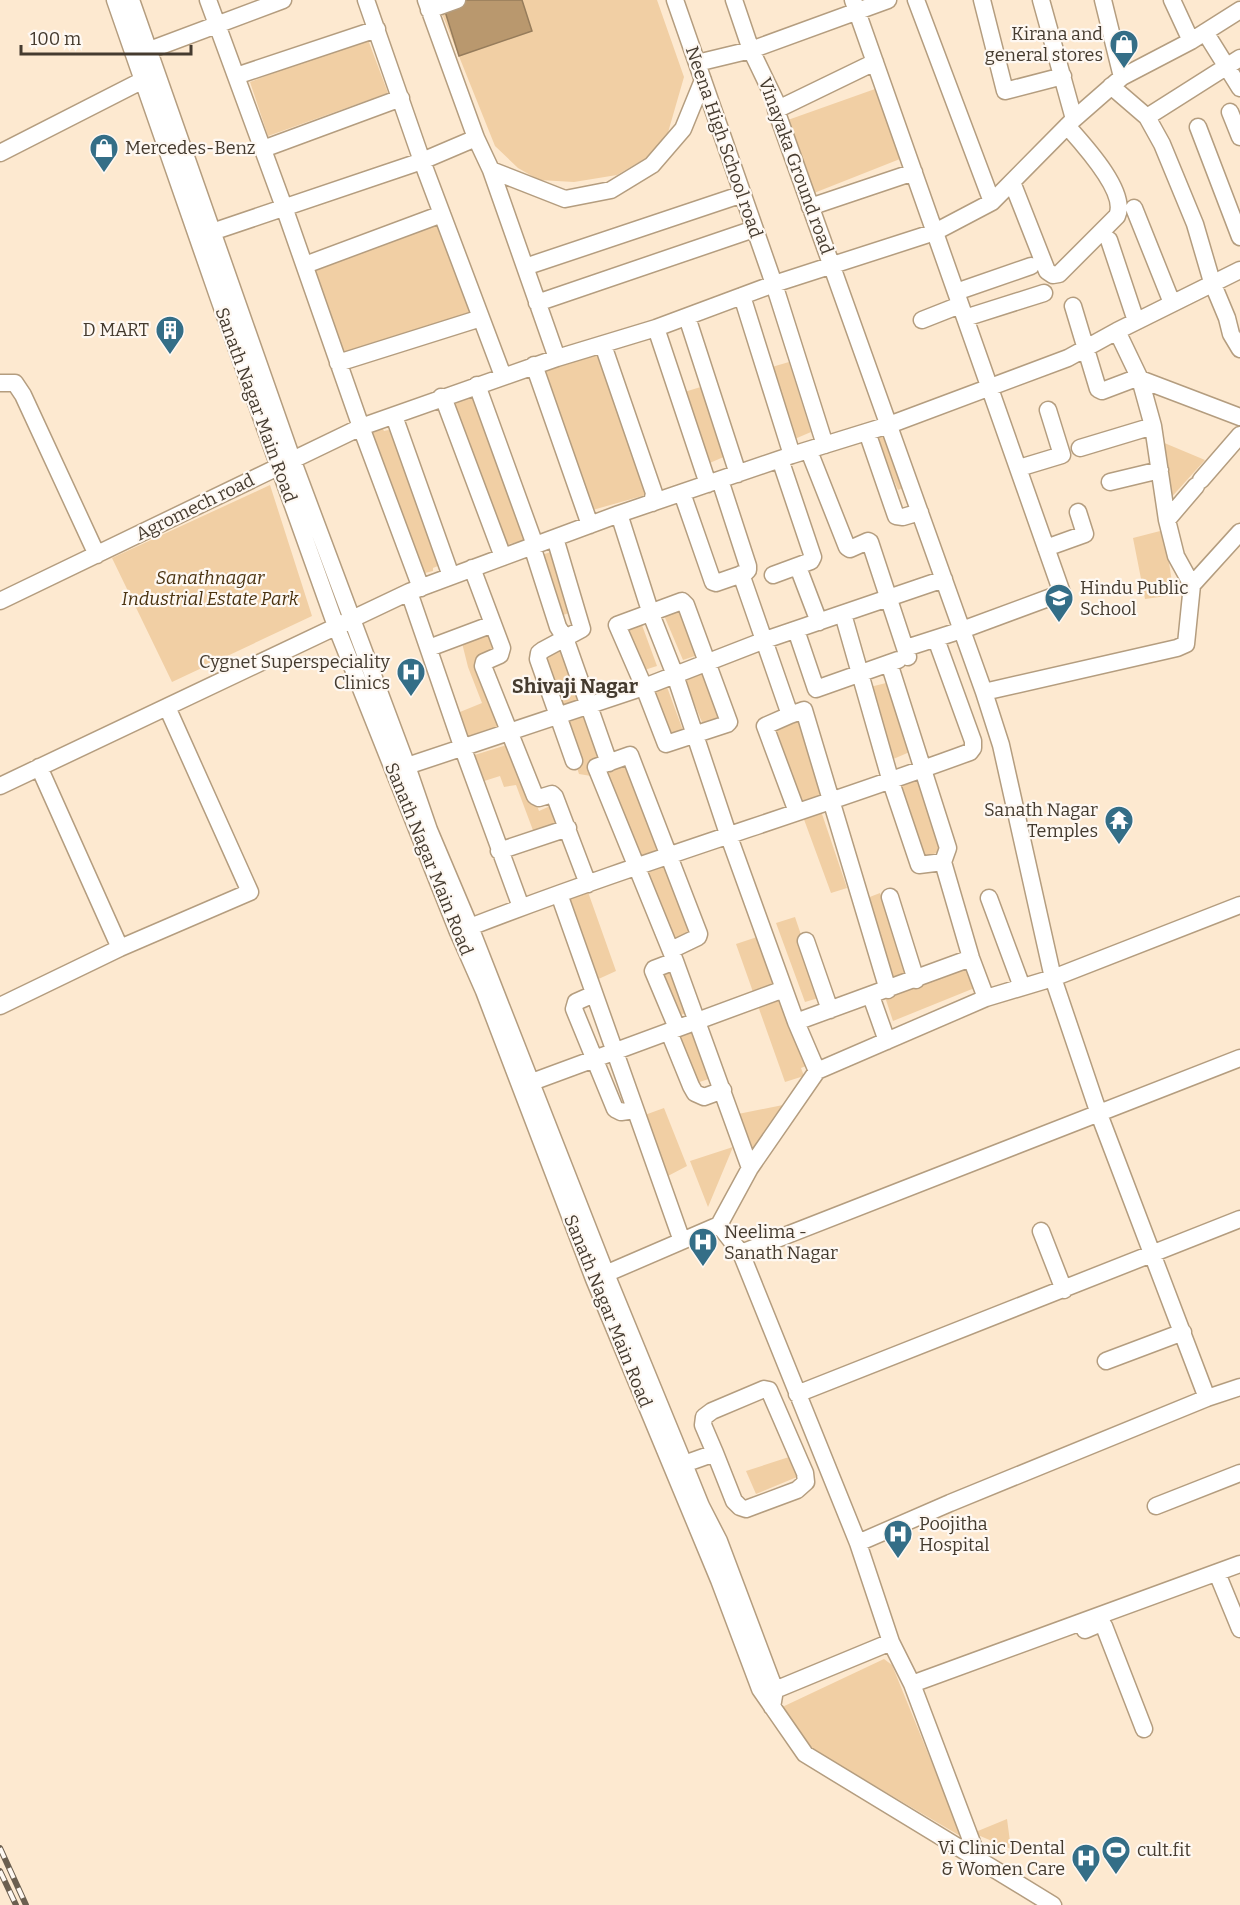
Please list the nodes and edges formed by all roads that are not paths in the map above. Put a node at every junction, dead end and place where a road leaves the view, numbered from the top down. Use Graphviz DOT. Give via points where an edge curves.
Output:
graph roads {
  1 [pos="115,0"];
  2 [pos="131,0"];
  3 [pos="208,0"];
  4 [pos="283,0"];
  5 [pos="366,0"];
  6 [pos="457,0"];
  7 [pos="675,0"];
  8 [pos="734,0"];
  9 [pos="888,0"];
  10 [pos="916,0"];
  11 [pos="982,0"];
  12 [pos="1041,0"];
  13 [pos="1102,0"];
  14 [pos="1172,0"];
  15 [pos="428,5"];
  16 [pos="856,6"];
  17 [pos="1240,10"];
  18 [pos="216,27"];
  19 [pos="377,29"];
  20 [pos="1205,32"];
  21 [pos="1191,41"];
  22 [pos="751,50"];
  23 [pos="142,53"];
  24 [pos="875,62"];
  25 [pos="1234,62"];
  26 [pos="697,63"];
  27 [pos="236,76"];
  28 [pos="1063,76"];
  29 [pos="150,77"];
  30 [pos="703,80"];
  31 [pos="1117,82"];
  32 [pos="1240,88"];
  33 [pos="401,98"];
  34 [pos="776,110"];
  35 [pos="1230,112"];
  36 [pos="1147,117"];
  37 [pos="1071,122"];
  38 [pos="1198,126"];
  39 [pos="1240,137"];
  40 [pos="476,138"];
  41 [pos="263,149"];
  42 [pos="0,153"];
  43 [pos="422,161"];
  44 [pos="491,170"];
  45 [pos="914,172"];
  46 [pos="1012,182"];
  47 [pos="743,194"];
  48 [pos="992,202"];
  49 [pos="284,207"];
  50 [pos="810,207"];
  51 [pos="1134,208"];
  52 [pos="442,214"];
  53 [pos="754,229"];
  54 [pos="212,232"];
  55 [pos="935,232"];
  56 [pos="1240,237"];
  57 [pos="1109,240"];
  58 [pos="832,265"];
  59 [pos="304,266"];
  60 [pos="1031,266"];
  61 [pos="525,267"];
  62 [pos="1240,270"];
  63 [pos="1212,282"];
  64 [pos="774,284"];
  65 [pos="1044,293"];
  66 [pos="742,296"];
  67 [pos="537,303"];
  68 [pos="1172,303"];
  69 [pos="960,305"];
  70 [pos="1073,306"];
  71 [pos="687,317"];
  72 [pos="481,318"];
  73 [pos="922,320"];
  74 [pos="1136,321"];
  75 [pos="656,328"];
  76 [pos="1117,331"];
  77 [pos="603,345"];
  78 [pos="1085,349"];
  79 [pos="1240,349"];
  80 [pos="556,358"];
  81 [pos="338,363"];
  82 [pos="534,365"];
  83 [pos="503,376"];
  84 [pos="1140,378"];
  85 [pos="0,383"];
  86 [pos="477,385"];
  87 [pos="989,388"];
  88 [pos="441,397"];
  89 [pos="1048,410"];
  90 [pos="394,416"];
  91 [pos="1240,417"];
  92 [pos="889,425"];
  93 [pos="1154,426"];
  94 [pos="361,427"];
  95 [pos="867,432"];
  96 [pos="1240,435"];
  97 [pos="825,445"];
  98 [pos="1080,448"];
  99 [pos="794,455"];
  100 [pos="285,463"];
  101 [pos="1019,468"];
  102 [pos="1160,470"];
  103 [pos="738,474"];
  104 [pos="714,482"];
  105 [pos="1110,483"];
  106 [pos="682,493"];
  107 [pos="652,503"];
  108 [pos="920,512"];
  109 [pos="1078,512"];
  110 [pos="619,514"];
  111 [pos="1167,519"];
  112 [pos="590,525"];
  113 [pos="1240,532"];
  114 [pos="555,537"];
  115 [pos="533,546"];
  116 [pos="1046,548"];
  117 [pos="97,555"];
  118 [pos="503,557"];
  119 [pos="798,567"];
  120 [pos="472,568"];
  121 [pos="741,574"];
  122 [pos="773,575"];
  123 [pos="451,576"];
  124 [pos="944,579"];
  125 [pos="1192,585"];
  126 [pos="415,590"];
  127 [pos="888,598"];
  128 [pos="0,601"];
  129 [pos="651,614"];
  130 [pos="843,614"];
  131 [pos="819,622"];
  132 [pos="343,623"];
  133 [pos="493,624"];
  134 [pos="796,630"];
  135 [pos="962,630"];
  136 [pos="565,638"];
  137 [pos="765,640"];
  138 [pos="938,642"];
  139 [pos="429,648"];
  140 [pos="907,653"];
  141 [pos="708,663"];
  142 [pos="889,663"];
  143 [pos="860,673"];
  144 [pos="675,675"];
  145 [pos="644,687"];
  146 [pos="984,692"];
  147 [pos="589,706"];
  148 [pos="167,707"];
  149 [pos="790,715"];
  150 [pos="559,716"];
  151 [pos="510,732"];
  152 [pos="694,734"];
  153 [pos="462,746"];
  154 [pos="574,761"];
  155 [pos="609,763"];
  156 [pos="407,766"];
  157 [pos="39,767"];
  158 [pos="924,769"];
  159 [pos="891,782"];
  160 [pos="0,786"];
  161 [pos="832,802"];
  162 [pos="797,812"];
  163 [pos="568,828"];
  164 [pos="728,834"];
  165 [pos="500,851"];
  166 [pos="668,855"];
  167 [pos="943,862"];
  168 [pos="636,866"];
  169 [pos="588,884"];
  170 [pos="558,894"];
  171 [pos="890,897"];
  172 [pos="989,898"];
  173 [pos="1240,905"];
  174 [pos="521,907"];
  175 [pos="470,927"];
  176 [pos="806,941"];
  177 [pos="120,948"];
  178 [pos="673,956"];
  179 [pos="971,958"];
  180 [pos="1053,978"];
  181 [pos="916,980"];
  182 [pos="1022,987"];
  183 [pos="784,989"];
  184 [pos="888,990"];
  185 [pos="594,994"];
  186 [pos="871,996"];
  187 [pos="986,998"];
  188 [pos="0,1006"];
  189 [pos="830,1010"];
  190 [pos="697,1020"];
  191 [pos="796,1022"];
  192 [pos="673,1030"];
  193 [pos="887,1041"];
  194 [pos="615,1052"];
  195 [pos="1240,1058"];
  196 [pos="594,1059"];
  197 [pos="817,1071"];
  198 [pos="532,1082"];
  199 [pos="723,1090"];
  200 [pos="635,1110"];
  201 [pos="1100,1114"];
  202 [pos="750,1168"];
  203 [pos="1240,1219"];
  204 [pos="719,1224"];
  205 [pos="1041,1231"];
  206 [pos="682,1241"];
  207 [pos="741,1253"];
  208 [pos="1153,1254"];
  209 [pos="600,1276"];
  210 [pos="1064,1290"];
  211 [pos="1183,1332"];
  212 [pos="1106,1361"];
  213 [pos="1240,1387"];
  214 [pos="797,1394"];
  215 [pos="1207,1398"];
  216 [pos="715,1453"];
  217 [pos="684,1464"];
  218 [pos="1240,1473"];
  219 [pos="1156,1506"];
  220 [pos="858,1543"];
  221 [pos="1240,1564"];
  222 [pos="1217,1573"];
  223 [pos="1078,1629"];
  224 [pos="1240,1629"];
  225 [pos="891,1642"];
  226 [pos="912,1684"];
  227 [pos="773,1699"];
  228 [pos="1144,1729"];
  229 [pos="979,1861"];
  230 [pos="1053,1905"];
  1 -- 23 [label="street, Sanath Nagar Main Road"];
  2 -- 23 [label="street, Sanath Nagar Main Road"];
  3 -- 18 [label="street"];
  4 -- 18 [label="street"];
  5 -- 19 [label="street"];
  6 -- 15 [label="street"];
  7 -- 26 [label="street, Neena High School road"];
  8 -- 22 [label="street, Vinayaka Ground road"];
  9 -- 16 [label="street"];
  10 -- 48 [label="street"];
  11 -- 28 [label="street" via="1005,91"];
  12 -- 28 [label="street"];
  13 -- 31 [label="street"];
  14 -- 21 [label="street"];
  15 -- 40 [label="street"];
  16 -- 22 [label="street"];
  16 -- 24 [label="street"];
  17 -- 20 [label="street, Agromech road"];
  18 -- 23 [label="street"];
  18 -- 27 [label="street"];
  19 -- 27 [label="street"];
  19 -- 33 [label="street"];
  20 -- 21 [label="street, Agromech road"];
  20 -- 25 [label="street"];
  21 -- 31 [label="street, Agromech road"];
  22 -- 26 [label="street"];
  22 -- 34 [label="street, Vinayaka Ground road" via="776,102"];
  23 -- 29 [label="street, Sanath Nagar Main Road"];
  24 -- 34 [label="street"];
  24 -- 45 [label="street"];
  25 -- 32 [label="street"];
  25 -- 36 [label="street"];
  26 -- 30 [label="street, Neena High School road"];
  27 -- 41 [label="street"];
  28 -- 37 [label="street"];
  29 -- 42 [label="street"];
  29 -- 54 [label="street, Sanath Nagar Main Road"];
  29 -- 100 [label="street, Sanath Nagar Main Road" via="182,195"];
  30 -- 44 [label="street" via="683,129 652,165 611,190 565,199"];
  30 -- 47 [label="street, Neena High School road"];
  31 -- 36 [label="street"];
  31 -- 37 [label="street, Agromech road"];
  33 -- 41 [label="street"];
  33 -- 43 [label="street"];
  34 -- 50 [label="street, Vinayaka Ground road"];
  35 -- 39 [label="street"];
  36 -- 63 [label="street" via="1195,224"];
  37 -- 46 [label="street, Agromech road"];
  37 -- 46 [label="street" via="1100,164 1120,210 1059,274 1047,271"];
  38 -- 56 [label="street"];
  40 -- 43 [label="street"];
  40 -- 44 [label="street"];
  41 -- 49 [label="street"];
  43 -- 49 [label="street"];
  43 -- 52 [label="street"];
  44 -- 61 [label="street"];
  45 -- 50 [label="street"];
  45 -- 55 [label="street"];
  46 -- 48 [label="street, Agromech road"];
  47 -- 53 [label="street, Neena High School road"];
  47 -- 61 [label="street"];
  48 -- 55 [label="street, Agromech road"];
  49 -- 54 [label="street"];
  49 -- 59 [label="street"];
  50 -- 58 [label="street, Vinayaka Ground road"];
  51 -- 68 [label="street"];
  52 -- 59 [label="street"];
  52 -- 72 [label="street"];
  53 -- 64 [label="street, Neena High School road"];
  53 -- 67 [label="street"];
  54 -- 100 [label="street, Sanath Nagar Main Road"];
  55 -- 58 [label="street, Agromech road"];
  55 -- 69 [label="street"];
  57 -- 74 [label="street"];
  58 -- 64 [label="street, Agromech road"];
  58 -- 92 [label="street, Vinayaka Ground road"];
  59 -- 81 [label="street"];
  60 -- 69 [label="street"];
  61 -- 67 [label="street"];
  62 -- 63 [label="street"];
  63 -- 68 [label="street"];
  63 -- 79 [label="street"];
  64 -- 66 [label="street, Agromech road"];
  64 -- 97 [label="street, Neena High School road"];
  65 -- 69 [label="street"];
  66 -- 71 [label="street, Agromech road"];
  66 -- 99 [label="street"];
  67 -- 80 [label="street"];
  68 -- 74 [label="street"];
  69 -- 73 [label="street"];
  69 -- 87 [label="street"];
  70 -- 78 [label="street"];
  71 -- 75 [label="street, Agromech road"];
  71 -- 103 [label="street"];
  72 -- 81 [label="street"];
  72 -- 83 [label="street"];
  74 -- 76 [label="street"];
  75 -- 77 [label="street, Agromech road"];
  75 -- 104 [label="street"];
  76 -- 78 [label="street"];
  76 -- 84 [label="street"];
  77 -- 80 [label="street, Agromech road"];
  77 -- 107 [label="street" via="654,493"];
  78 -- 84 [label="street" via="1099,391"];
  78 -- 87 [label="street"];
  80 -- 82 [label="street, Agromech road"];
  81 -- 94 [label="street"];
  82 -- 83 [label="street, Agromech road"];
  82 -- 112 [label="street"];
  83 -- 86 [label="street, Agromech road"];
  84 -- 91 [label="street"];
  84 -- 93 [label="street"];
  85 -- 117 [label="street" via="15,383 23,395"];
  86 -- 88 [label="street, Agromech road"];
  86 -- 115 [label="street"];
  87 -- 92 [label="street"];
  87 -- 101 [label="street"];
  88 -- 90 [label="street, Agromech road"];
  88 -- 118 [label="street"];
  89 -- 101 [label="street" via="1062,455"];
  90 -- 94 [label="street, Agromech road"];
  90 -- 123 [label="street"];
  92 -- 95 [label="street"];
  92 -- 108 [label="street, Vinayaka Ground road"];
  93 -- 98 [label="street"];
  93 -- 102 [label="street"];
  94 -- 100 [label="street, Agromech road"];
  94 -- 126 [label="street"];
  95 -- 97 [label="street"];
  95 -- 108 [label="street" via="896,516 903,518"];
  96 -- 111 [label="street"];
  97 -- 99 [label="street"];
  99 -- 103 [label="street"];
  99 -- 119 [label="street" via="813,557"];
  99 -- 127 [label="street" via="847,547 870,542"];
  100 -- 117 [label="street, Agromech road"];
  100 -- 132 [label="street, Sanath Nagar Main Road"];
  101 -- 116 [label="street"];
  102 -- 105 [label="street"];
  102 -- 111 [label="street"];
  103 -- 104 [label="street"];
  104 -- 106 [label="street"];
  104 -- 121 [label="street" via="747,566 748,570"];
  106 -- 107 [label="street"];
  106 -- 121 [label="street" via="713,582"];
  107 -- 110 [label="street"];
  108 -- 124 [label="street, Vinayaka Ground road"];
  109 -- 116 [label="street" via="1085,534"];
  110 -- 112 [label="street"];
  110 -- 129 [label="street"];
  111 -- 125 [label="street" via="1176,556"];
  112 -- 114 [label="street"];
  113 -- 125 [label="street"];
  114 -- 115 [label="street"];
  114 -- 136 [label="street" via="582,629"];
  115 -- 118 [label="street"];
  115 -- 136 [label="street"];
  116 -- 135 [label="street" via="1062,593"];
  117 -- 128 [label="street, Agromech road"];
  118 -- 120 [label="street"];
  119 -- 122 [label="street"];
  119 -- 131 [label="street"];
  120 -- 123 [label="street"];
  120 -- 133 [label="street"];
  121 -- 137 [label="street"];
  123 -- 126 [label="street"];
  124 -- 127 [label="street"];
  124 -- 135 [label="street, Vinayaka Ground road"];
  125 -- 146 [label="street" via="1185,645"];
  126 -- 132 [label="street"];
  126 -- 139 [label="street"];
  127 -- 130 [label="street"];
  127 -- 140 [label="street"];
  129 -- 141 [label="street" via="684,602"];
  129 -- 144 [label="street"];
  129 -- 145 [label="street" via="616,625"];
  130 -- 131 [label="street"];
  130 -- 143 [label="street"];
  131 -- 134 [label="street"];
  132 -- 148 [label="street"];
  132 -- 156 [label="street"];
  132 -- 209 [label="street, Sanath Nagar Main Road" via="458,932"];
  133 -- 139 [label="street"];
  133 -- 151 [label="street" via="502,652 483,666"];
  134 -- 137 [label="street"];
  134 -- 143 [label="street" via="816,688"];
  135 -- 138 [label="street"];
  135 -- 146 [label="street, Vinayaka Ground road"];
  136 -- 147 [label="street"];
  136 -- 150 [label="street" via="539,653 538,658"];
  137 -- 141 [label="street"];
  137 -- 149 [label="street"];
  138 -- 140 [label="street"];
  138 -- 158 [label="street" via="973,748"];
  139 -- 153 [label="street"];
  140 -- 142 [label="street"];
  141 -- 144 [label="street"];
  141 -- 152 [label="street" via="729,722"];
  142 -- 143 [label="street"];
  142 -- 158 [label="street"];
  143 -- 159 [label="street"];
  144 -- 145 [label="street"];
  144 -- 152 [label="street"];
  145 -- 147 [label="street"];
  145 -- 152 [label="street" via="666,744"];
  146 -- 180 [label="street, Vinayaka Ground road" via="1001,745"];
  147 -- 150 [label="street"];
  147 -- 155 [label="street"];
  148 -- 157 [label="street"];
  148 -- 177 [label="street" via="250,892"];
  149 -- 161 [label="street" via="804,710"];
  149 -- 162 [label="street" via="765,726"];
  150 -- 151 [label="street"];
  150 -- 154 [label="street"];
  151 -- 153 [label="street"];
  151 -- 163 [label="street" via="535,796 555,796"];
  152 -- 164 [label="street"];
  153 -- 156 [label="street"];
  153 -- 165 [label="street"];
  155 -- 166 [label="street" via="630,755"];
  155 -- 168 [label="street" via="596,767"];
  156 -- 175 [label="street"];
  157 -- 160 [label="street"];
  157 -- 177 [label="street"];
  158 -- 159 [label="street"];
  158 -- 167 [label="street" via="948,848"];
  159 -- 161 [label="street"];
  159 -- 167 [label="street" via="919,865"];
  161 -- 162 [label="street"];
  161 -- 184 [label="street"];
  162 -- 164 [label="street"];
  163 -- 165 [label="street"];
  163 -- 169 [label="street"];
  164 -- 166 [label="street"];
  164 -- 183 [label="street"];
  165 -- 174 [label="street"];
  166 -- 168 [label="street"];
  166 -- 178 [label="street" via="699,934"];
  167 -- 179 [label="street"];
  168 -- 169 [label="street"];
  168 -- 178 [label="street"];
  169 -- 170 [label="street"];
  170 -- 174 [label="street"];
  170 -- 185 [label="street"];
  171 -- 181 [label="street"];
  172 -- 182 [label="street"];
  173 -- 180 [label="street"];
  174 -- 175 [label="street"];
  175 -- 198 [label="street"];
  176 -- 189 [label="street"];
  177 -- 188 [label="street"];
  178 -- 190 [label="street"];
  178 -- 192 [label="street" via="653,971"];
  179 -- 181 [label="street"];
  179 -- 187 [label="street"];
  180 -- 182 [label="street"];
  180 -- 201 [label="street, Vinayaka Ground road"];
  181 -- 184 [label="street"];
  182 -- 187 [label="street"];
  183 -- 190 [label="street"];
  183 -- 191 [label="street"];
  184 -- 186 [label="street"];
  185 -- 194 [label="street"];
  185 -- 196 [label="street" via="576,1002 574,1009"];
  186 -- 189 [label="street"];
  186 -- 193 [label="street"];
  187 -- 193 [label="street"];
  189 -- 191 [label="street"];
  190 -- 192 [label="street"];
  190 -- 199 [label="street"];
  191 -- 197 [label="street"];
  192 -- 194 [label="street"];
  192 -- 199 [label="street" via="695,1093 704,1097"];
  193 -- 197 [label="street"];
  194 -- 196 [label="street"];
  194 -- 200 [label="street"];
  195 -- 201 [label="street"];
  196 -- 198 [label="street"];
  196 -- 200 [label="street" via="617,1111"];
  197 -- 202 [label="street"];
  198 -- 209 [label="street"];
  199 -- 202 [label="street"];
  200 -- 206 [label="street"];
  201 -- 207 [label="street"];
  201 -- 208 [label="street, Vinayaka Ground road"];
  202 -- 204 [label="street"];
  203 -- 208 [label="street"];
  204 -- 206 [label="street"];
  204 -- 207 [label="street"];
  205 -- 210 [label="street"];
  206 -- 209 [label="street"];
  207 -- 214 [label="street"];
  208 -- 210 [label="street"];
  208 -- 211 [label="street, Vinayaka Ground road"];
  209 -- 217 [label="street"];
  209 -- 227 [label="street, Sanath Nagar Main Road" via="760,1689"];
  210 -- 214 [label="street"];
  211 -- 212 [label="street"];
  211 -- 215 [label="street, Vinayaka Ground road"];
  213 -- 215 [label="street"];
  214 -- 220 [label="street"];
  215 -- 220 [label="street"];
  216 -- 216 [label="street" via="703,1425 704,1417 769,1390 806,1482 797,1490 746,1509 735,1501"];
  216 -- 217 [label="street"];
  217 -- 227 [label="street" via="719,1541"];
  218 -- 219 [label="street"];
  220 -- 225 [label="street"];
  221 -- 222 [label="street"];
  222 -- 223 [label="street"];
  222 -- 224 [label="street"];
  223 -- 226 [label="street"];
  223 -- 228 [label="street" via="1104,1626"];
  225 -- 226 [label="street"];
  225 -- 227 [label="street"];
  226 -- 229 [label="street"];
  227 -- 229 [label="street" via="805,1754"];
  229 -- 230 [label="street"];
}
